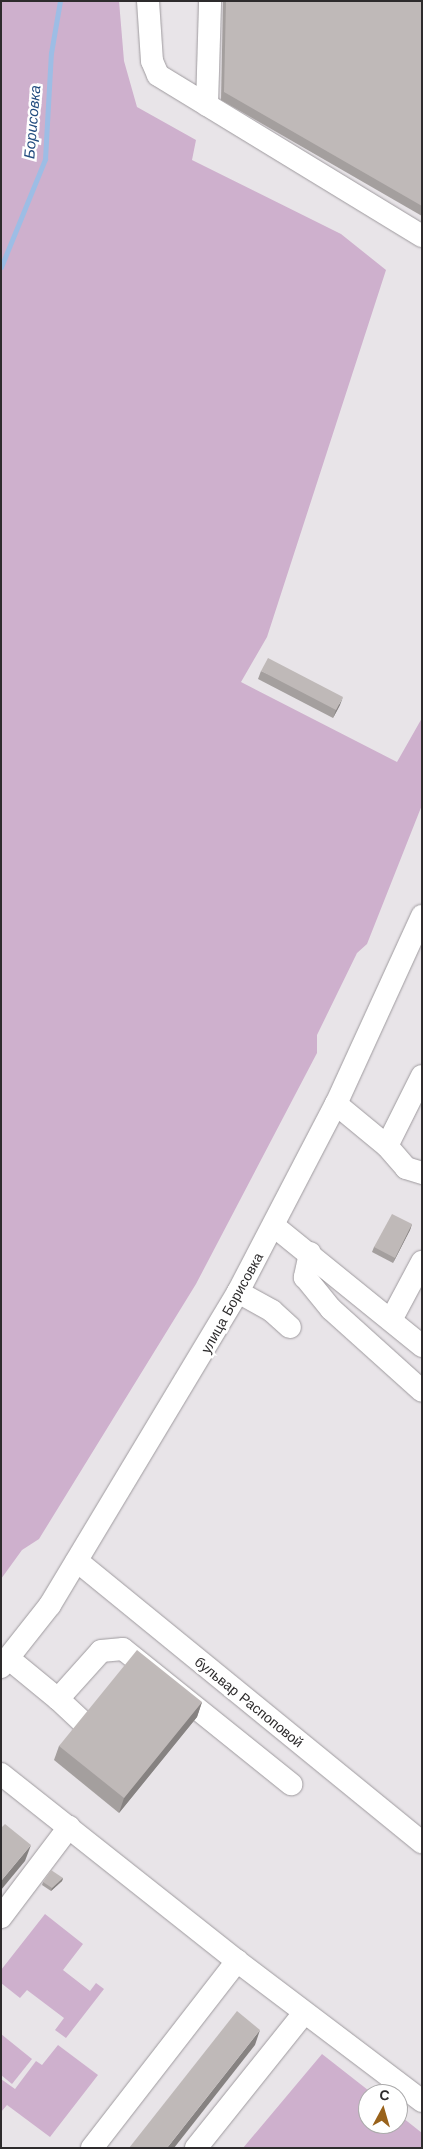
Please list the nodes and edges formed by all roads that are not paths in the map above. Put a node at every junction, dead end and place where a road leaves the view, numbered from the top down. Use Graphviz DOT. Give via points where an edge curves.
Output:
graph roads {
  1 [pos="148,1"];
  2 [pos="210,1"];
  3 [pos="207,105"];
  4 [pos="422,236"];
  5 [pos="422,916"];
  6 [pos="422,1076"];
  7 [pos="336,1104"];
  8 [pos="387,1146"];
  9 [pos="422,1173"];
  10 [pos="274,1226"];
  11 [pos="310,1253"];
  12 [pos="422,1262"];
  13 [pos="238,1292"];
  14 [pos="391,1320"];
  15 [pos="290,1327"];
  16 [pos="422,1346"];
  17 [pos="422,1392"];
  18 [pos="77,1561"];
  19 [pos="5,1663"];
  20 [pos="58,1699"];
  21 [pos="84,1723"];
  22 [pos="3,1780"];
  23 [pos="292,1784"];
  24 [pos="70,1827"];
  25 [pos="422,1842"];
  26 [pos="1,1917"];
  27 [pos="237,1961"];
  28 [pos="304,2013"];
  29 [pos="422,2101"];
  30 [pos="92,2148"];
  31 [pos="196,2148"];
  1 -- 3 [label="street" via="155,71"];
  2 -- 3 [label="street"];
  3 -- 4 [label="street"];
  5 -- 7 [label="street, улица Борисовка"];
  6 -- 8 [label="street"];
  7 -- 8 [label="street"];
  7 -- 10 [label="street, улица Борисовка"];
  8 -- 9 [label="street" via="406,1168"];
  10 -- 11 [label="street"];
  10 -- 13 [label="street, улица Борисовка"];
  11 -- 14 [label="street"];
  11 -- 17 [label="street" via="305,1277 331,1309"];
  12 -- 14 [label="street"];
  13 -- 15 [label="street" via="272,1311"];
  13 -- 18 [label="street, улица Борисовка"];
  14 -- 16 [label="street"];
  18 -- 19 [label="street, улица Борисовка" via="50,1605"];
  18 -- 25 [label="street, бульвар Распоповой"];
  19 -- 20 [label="street"];
  20 -- 21 [label="street"];
  20 -- 23 [label="street" via="100,1651 123,1649"];
  22 -- 24 [label="street"];
  24 -- 26 [label="street"];
  24 -- 27 [label="street"];
  27 -- 28 [label="street"];
  27 -- 30 [label="street"];
  28 -- 29 [label="street"];
  28 -- 31 [label="street"];
}
